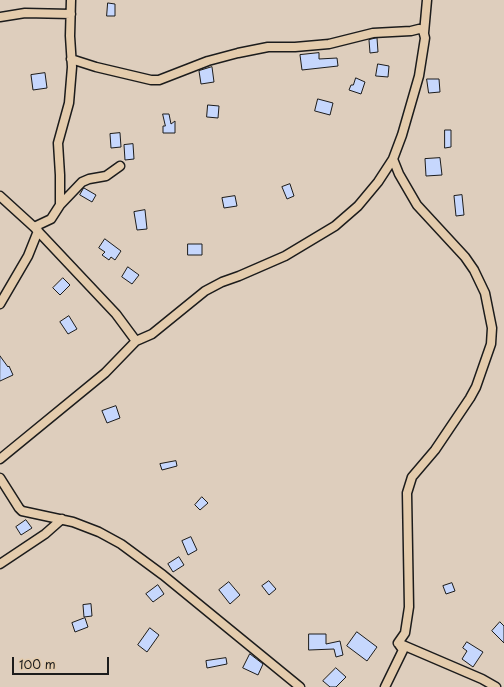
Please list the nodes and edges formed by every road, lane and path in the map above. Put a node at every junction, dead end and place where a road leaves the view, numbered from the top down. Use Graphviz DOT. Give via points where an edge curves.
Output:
graph roads {
  1 [pos="71,0"];
  2 [pos="427,0"];
  3 [pos="71,14"];
  4 [pos="0,17"];
  5 [pos="424,33"];
  6 [pos="71,59"];
  7 [pos="393,159"];
  8 [pos="120,166"];
  9 [pos="0,196"];
  10 [pos="60,205"];
  11 [pos="36,229"];
  12 [pos="0,304"];
  13 [pos="136,341"];
  14 [pos="0,459"];
  15 [pos="0,478"];
  16 [pos="62,520"];
  17 [pos="0,564"];
  18 [pos="398,643"];
  19 [pos="300,687"];
  20 [pos="385,687"];
  21 [pos="496,687"];
  1 -- 3 [label="street"];
  2 -- 5 [label="street"];
  3 -- 4 [label="street" via="25,13"];
  3 -- 6 [label="street"];
  5 -- 6 [label="street" via="420,29 373,34 329,44 268,47 208,61 159,80"];
  5 -- 7 [label="street" via="419,76"];
  6 -- 10 [label="street" via="69,103 58,143"];
  7 -- 13 [label="street" via="369,194 335,226 285,256 212,287 152,334"];
  7 -- 18 [label="street" via="416,205 474,270 484,293 492,328 491,344 470,398 435,450 412,477 409,486 409,607 405,633"];
  8 -- 10 [label="street" via="106,176 89,178 82,182"];
  9 -- 11 [label="street"];
  10 -- 11 [label="street" via="51,219"];
  11 -- 12 [label="street" via="28,256"];
  11 -- 13 [label="street" via="116,314"];
  13 -- 14 [label="street" via="105,373"];
  15 -- 16 [label="street" via="19,508"];
  16 -- 17 [label="street"];
  16 -- 19 [label="street" via="99,532 121,544"];
  18 -- 20 [label="street" via="403,650"];
  18 -- 21 [label="street"];
}
